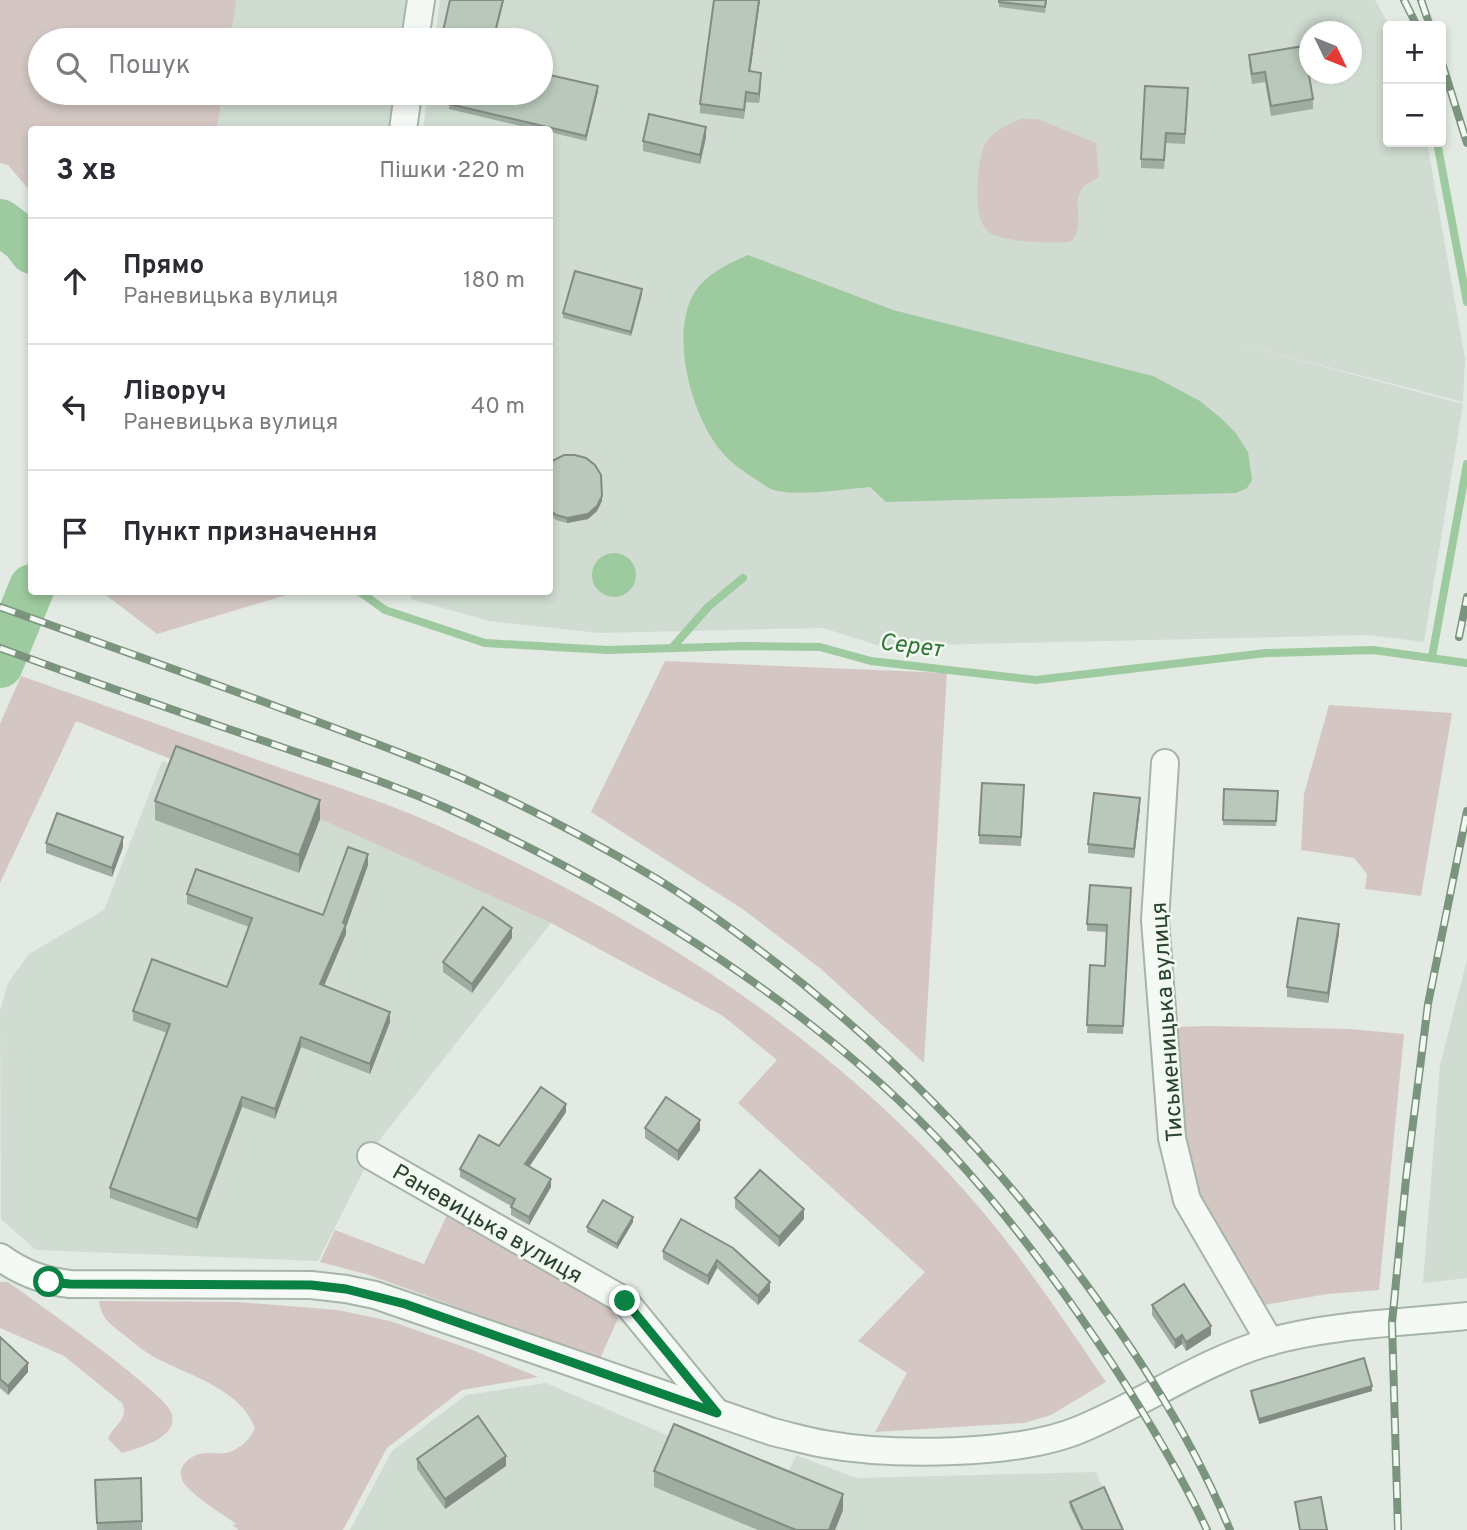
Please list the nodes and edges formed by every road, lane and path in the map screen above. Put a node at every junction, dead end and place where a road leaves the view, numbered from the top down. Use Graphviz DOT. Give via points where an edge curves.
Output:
graph roads {
  1 [pos="421,0"];
  2 [pos="417,28"];
  3 [pos="406,105"];
  4 [pos="404,126"];
  5 [pos="1165,763"];
  6 [pos="371,1156"];
  7 [pos="0,1257"];
  8 [pos="1467,1316"];
  9 [pos="1270,1342"];
  10 [pos="717,1413"];
  1 -- 2 [label="street"];
  3 -- 4 [label="street"];
  5 -- 9 [label="street, Тисьменицька вулиця" via="1155,920 1172,1138 1187,1200"];
  6 -- 10 [label="street, Раневицька вулиця" via="625,1301"];
  7 -- 10 [label="street" via="35,1278 70,1284 287,1284 346,1289 405,1304"];
  8 -- 9 [label="street" via="1337,1328"];
  9 -- 10 [label="street" via="1233,1354 1079,1430 1016,1446 864,1449 773,1432"];
}
